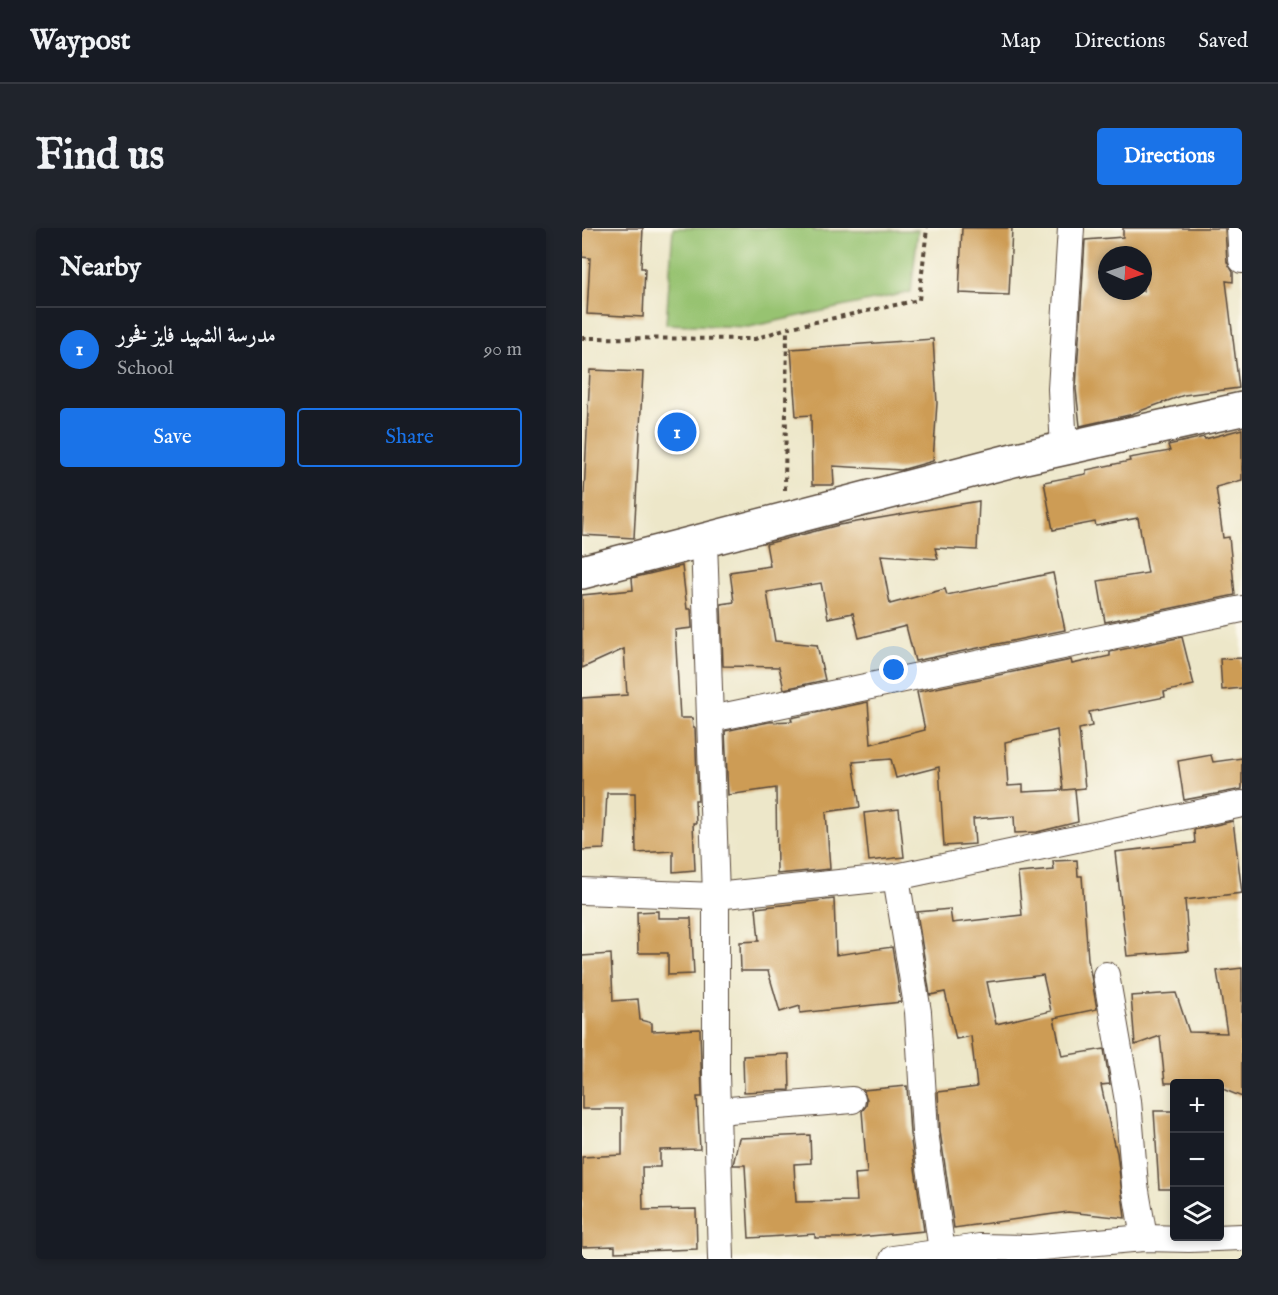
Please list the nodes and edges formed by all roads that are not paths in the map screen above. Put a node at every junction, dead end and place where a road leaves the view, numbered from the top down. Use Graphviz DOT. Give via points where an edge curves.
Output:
graph roads {
  1 [pos="1071,228"];
  2 [pos="1240,228"];
  3 [pos="1242,260"];
  4 [pos="1242,410"];
  5 [pos="1064,450"];
  6 [pos="704,541"];
  7 [pos="582,572"];
  8 [pos="1242,609"];
  9 [pos="711,718"];
  10 [pos="1242,804"];
  11 [pos="896,877"];
  12 [pos="582,891"];
  13 [pos="716,896"];
  14 [pos="1106,975"];
  15 [pos="852,1100"];
  16 [pos="717,1111"];
  17 [pos="1242,1237"];
  18 [pos="1144,1238"];
  19 [pos="1194,1249"];
  20 [pos="942,1251"];
  21 [pos="1033,1253"];
  22 [pos="721,1259"];
  23 [pos="893,1259"];
  1 -- 5 [label="street" via="1061,389"];
  2 -- 3 [label="street"];
  4 -- 5 [label="street"];
  5 -- 6 [label="street"];
  6 -- 7 [label="street"];
  6 -- 9 [label="street"];
  8 -- 9 [label="street"];
  9 -- 13 [label="street"];
  10 -- 11 [label="street"];
  11 -- 13 [label="street"];
  11 -- 20 [label="street" via="918,1012 925,1132"];
  12 -- 13 [label="street"];
  13 -- 16 [label="street"];
  14 -- 18 [label="street" via="1128,1101"];
  15 -- 16 [label="street"];
  16 -- 22 [label="street"];
  17 -- 19 [label="street"];
  18 -- 19 [label="street"];
  18 -- 21 [label="street"];
  20 -- 21 [label="street" via="980,1247"];
  20 -- 23 [label="street"];
}
